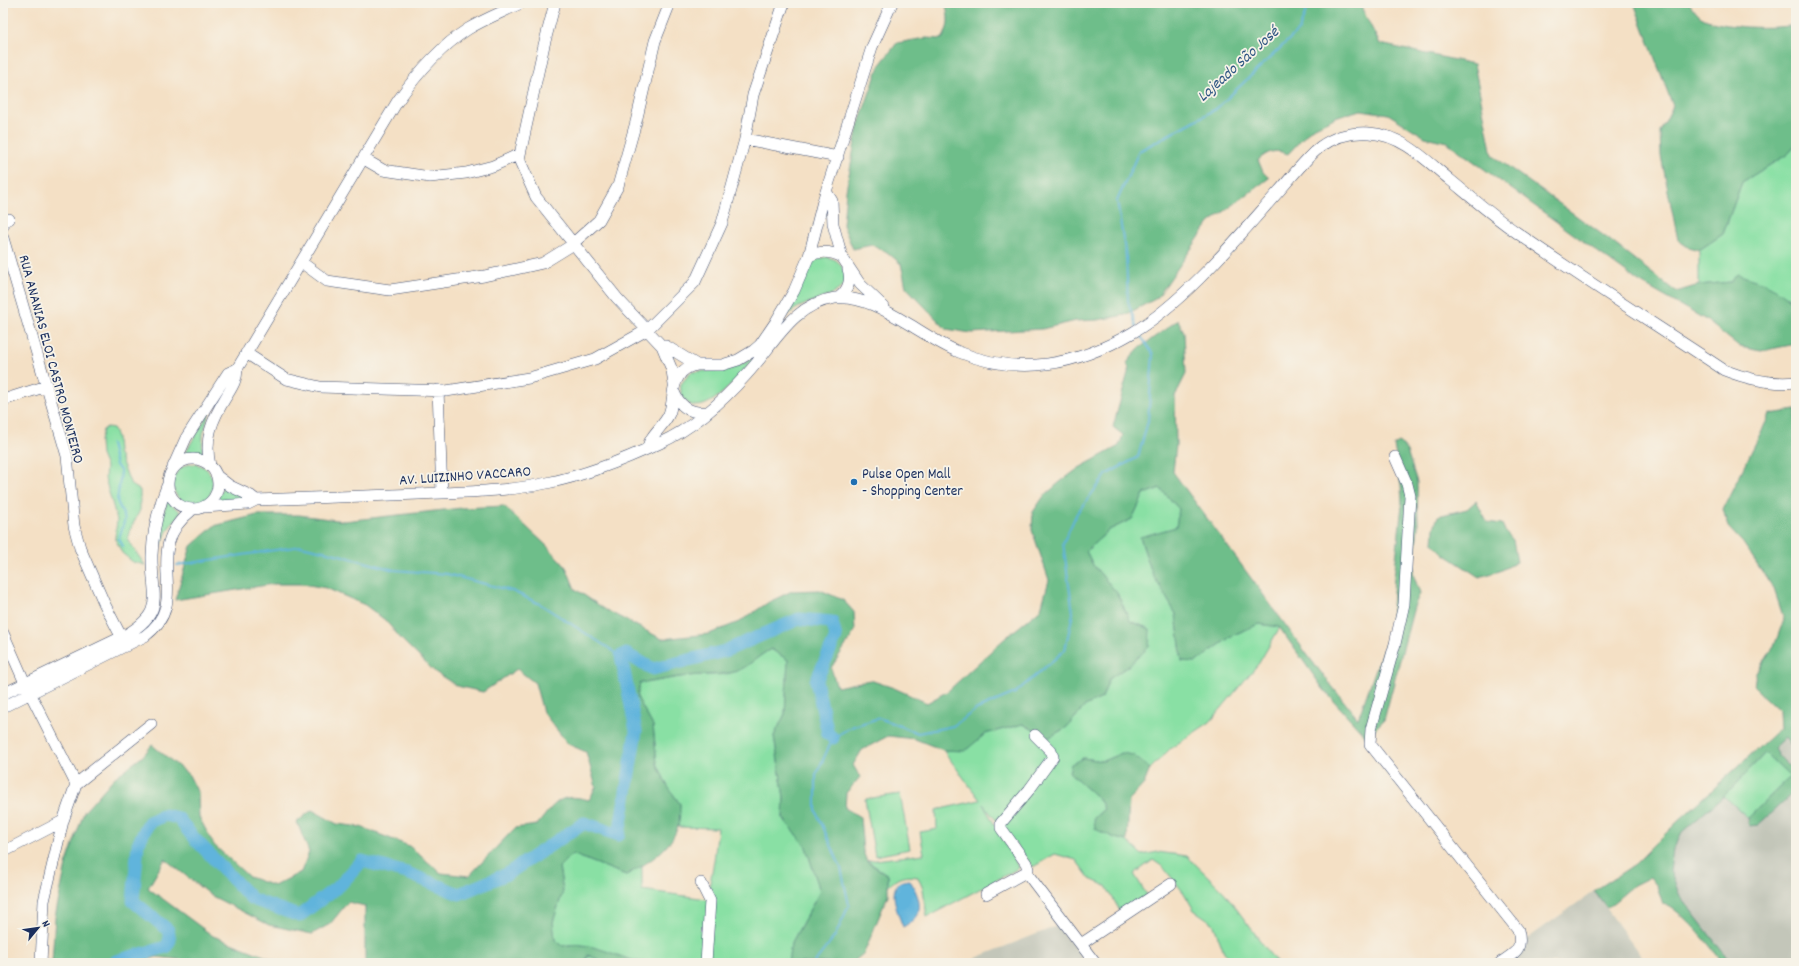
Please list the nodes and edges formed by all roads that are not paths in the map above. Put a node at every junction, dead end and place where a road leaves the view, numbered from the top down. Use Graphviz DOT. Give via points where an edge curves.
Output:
graph roads {
  1 [pos="521,3"];
  2 [pos="555,3"];
  3 [pos="670,3"];
  4 [pos="784,3"];
  5 [pos="892,3"];
  6 [pos="746,139"];
  7 [pos="520,154"];
  8 [pos="838,157"];
  9 [pos="364,159"];
  10 [pos="827,193"];
  11 [pos="3,238"];
  12 [pos="573,243"];
  13 [pos="809,256"];
  14 [pos="842,257"];
  15 [pos="301,262"];
  16 [pos="848,267"];
  17 [pos="838,298"];
  18 [pos="887,311"];
  19 [pos="647,330"];
  20 [pos="662,346"];
  21 [pos="246,353"];
  22 [pos="697,365"];
  23 [pos="237,369"];
  24 [pos="1796,382"];
  25 [pos="47,386"];
  26 [pos="674,388"];
  27 [pos="438,390"];
  28 [pos="3,400"];
  29 [pos="707,412"];
  30 [pos="648,447"];
  31 [pos="1395,457"];
  32 [pos="210,466"];
  33 [pos="172,469"];
  34 [pos="217,476"];
  35 [pos="167,486"];
  36 [pos="442,493"];
  37 [pos="256,500"];
  38 [pos="204,507"];
  39 [pos="192,510"];
  40 [pos="150,614"];
  41 [pos="160,622"];
  42 [pos="3,633"];
  43 [pos="124,641"];
  44 [pos="25,683"];
  45 [pos="31,693"];
  46 [pos="3,694"];
  47 [pos="3,707"];
  48 [pos="151,724"];
  49 [pos="1035,735"];
  50 [pos="76,784"];
  51 [pos="63,822"];
  52 [pos="3,852"];
  53 [pos="1026,872"];
  54 [pos="701,883"];
  55 [pos="1171,884"];
  56 [pos="986,894"];
  57 [pos="1081,944"];
  58 [pos="41,963"];
  59 [pos="706,963"];
  60 [pos="1095,963"];
  61 [pos="1500,963"];
  1 -- 9 [label="street" via="468,29 446,45 409,85"];
  2 -- 7 [label="street"];
  3 -- 12 [label="street" via="655,41 618,186 599,220"];
  4 -- 6 [label="street" via="753,95"];
  5 -- 8 [label="street" via="872,47"];
  6 -- 8 [label="street"];
  6 -- 19 [label="street" via="722,223 695,282"];
  7 -- 9 [label="street" via="493,166 466,173 430,177 383,170"];
  7 -- 12 [label="street" via="519,160 536,197"];
  8 -- 10 [label="street"];
  9 -- 15 [label="street"];
  10 -- 13 [label="street"];
  10 -- 14 [label="street" via="832,201 833,224"];
  11 -- 25 [label="street, RUA ANANIAS ELOI CASTRO MONTEIRO"];
  12 -- 15 [label="street" via="543,263 484,276 390,290 327,281"];
  12 -- 19 [label="street" via="617,298"];
  13 -- 14 [label="street" via="818,252 828,252"];
  13 -- 22 [label="street" via="785,307 760,345 746,356 730,363 714,366"];
  14 -- 16 [label="street"];
  15 -- 21 [label="street"];
  16 -- 17 [label="street" via="848,286"];
  16 -- 18 [label="street" via="860,284"];
  17 -- 18 [label="street" via="858,300"];
  17 -- 29 [label="street, AV. LUIZINHO VACCARO" via="815,304 793,318 747,375"];
  18 -- 24 [label="street" via="959,352 1010,365 1036,366 1062,362 1096,350 1134,332 1162,313 1223,253 1317,149 1338,137 1371,133 1389,136 1405,144 1515,231 1724,370 1761,381"];
  19 -- 20 [label="street"];
  19 -- 27 [label="street" via="595,359 529,378"];
  20 -- 22 [label="street"];
  20 -- 26 [label="street" via="672,370"];
  21 -- 23 [label="street"];
  21 -- 27 [label="street" via="286,379 320,387"];
  22 -- 26 [label="street" via="683,370"];
  23 -- 32 [label="street" via="237,379 213,420 208,434"];
  23 -- 33 [label="street" via="228,373 186,438"];
  25 -- 28 [label="street"];
  25 -- 43 [label="street, RUA ANANIAS ELOI CASTRO MONTEIRO" via="67,456 74,526 80,548"];
  26 -- 29 [label="street" via="679,401 686,408 696,412"];
  26 -- 30 [label="street" via="669,416 649,441"];
  27 -- 36 [label="street"];
  29 -- 30 [label="street, AV. LUIZINHO VACCARO" via="674,435"];
  30 -- 36 [label="street, AV. LUIZINHO VACCARO" via="601,467 547,483 509,489"];
  31 -- 61 [label="street" via="1410,496 1404,604 1371,729 1370,744 1518,930 1521,941 1517,951"];
  32 -- 33 [label="street" via="193,458 181,461"];
  32 -- 34 [label="street"];
  33 -- 35 [label="street"];
  34 -- 37 [label="street"];
  34 -- 38 [label="street" via="216,494"];
  35 -- 39 [label="street" via="168,493 175,503"];
  35 -- 40 [label="street" via="154,531 152,557 155,595"];
  36 -- 37 [label="street, AV. LUIZINHO VACCARO"];
  37 -- 38 [label="street, AV. LUIZINHO VACCARO" via="248,504"];
  38 -- 39 [label="street"];
  39 -- 41 [label="street" via="177,525 168,544 165,558 168,597 166,610"];
  40 -- 41 [label="street"];
  40 -- 43 [label="street"];
  41 -- 43 [label="street" via="145,636"];
  42 -- 44 [label="street"];
  43 -- 44 [label="street"];
  43 -- 45 [label="street"];
  44 -- 45 [label="street"];
  44 -- 46 [label="street"];
  45 -- 47 [label="street"];
  45 -- 50 [label="street"];
  48 -- 50 [label="street"];
  49 -- 53 [label="street" via="1051,751 1053,757 1001,823 1001,828 1026,864"];
  50 -- 51 [label="street"];
  51 -- 52 [label="street"];
  51 -- 58 [label="street" via="44,901"];
  53 -- 56 [label="street"];
  53 -- 57 [label="street"];
  54 -- 59 [label="street" via="710,901"];
  55 -- 57 [label="street"];
  57 -- 60 [label="street"];
}
